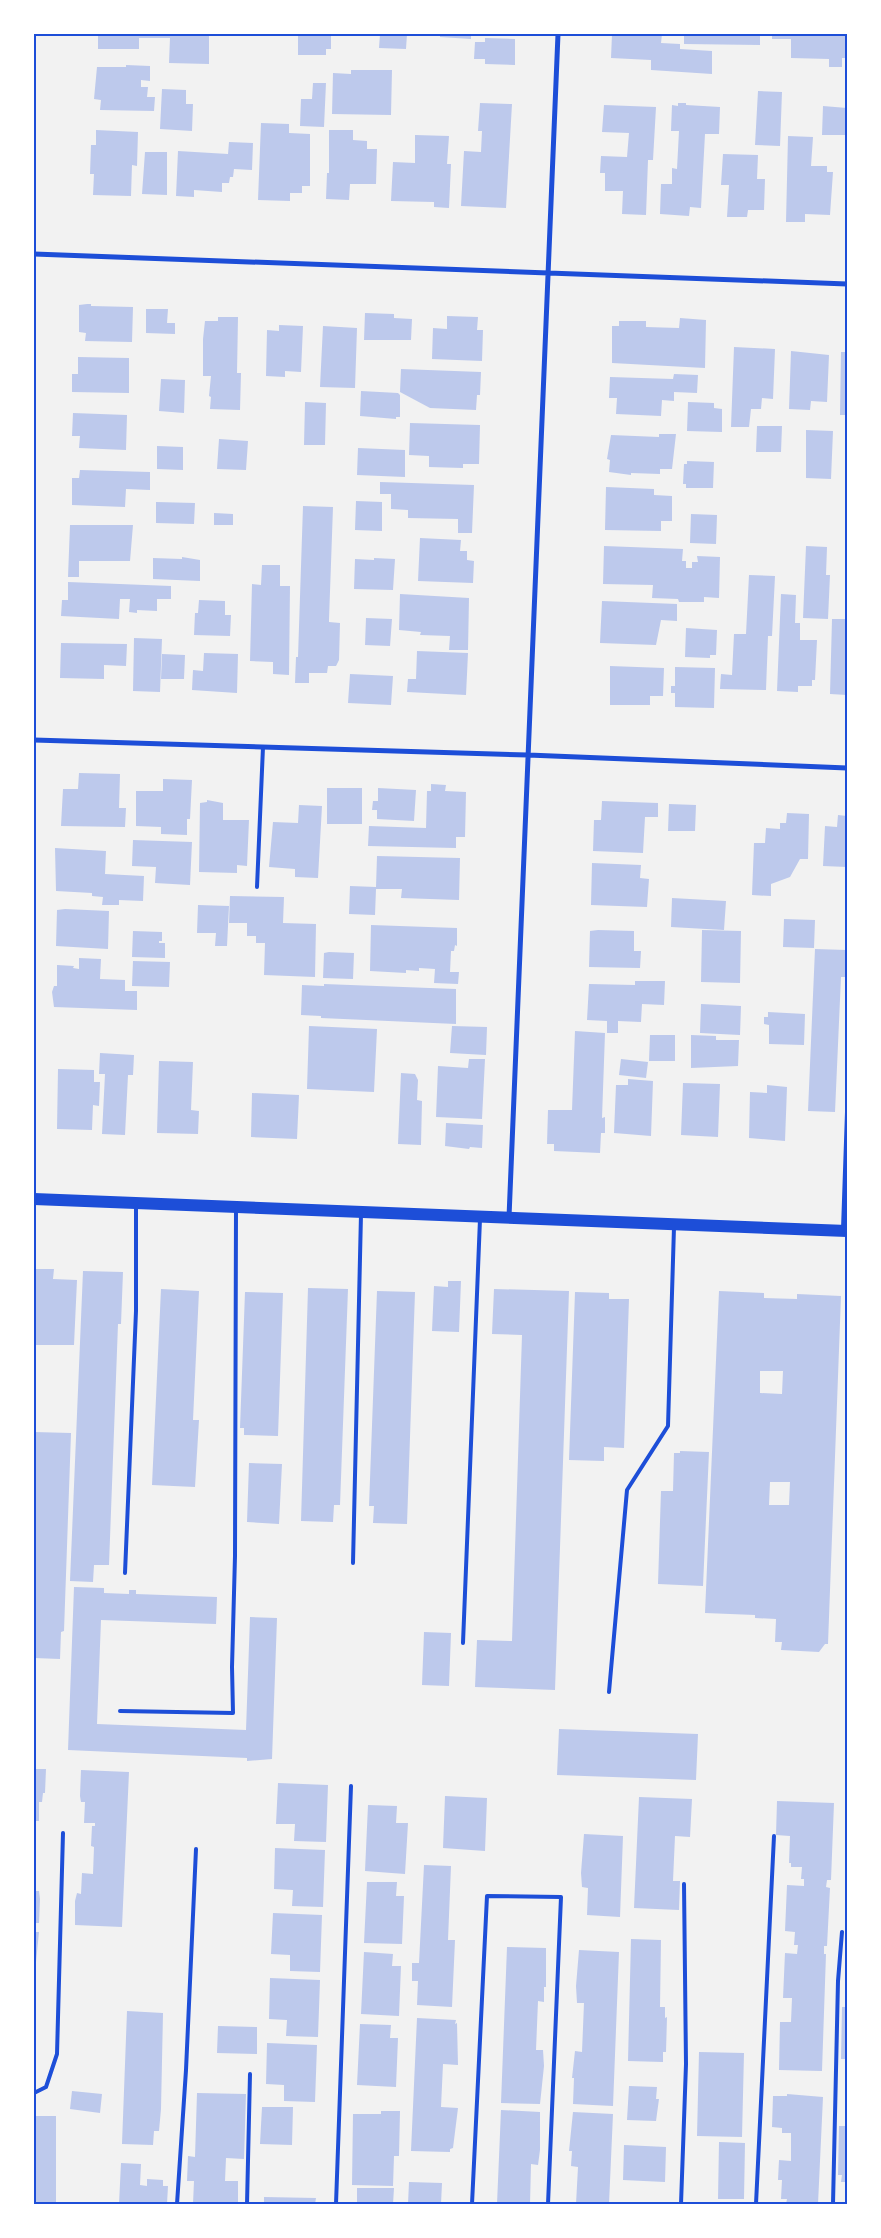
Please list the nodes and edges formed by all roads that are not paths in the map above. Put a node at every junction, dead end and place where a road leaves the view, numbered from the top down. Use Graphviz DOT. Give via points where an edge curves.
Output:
graph roads {
  1 [pos="558,34"];
  2 [pos="34,254"];
  3 [pos="548,273"];
  4 [pos="847,284"];
  5 [pos="34,740"];
  6 [pos="263,747"];
  7 [pos="528,755"];
  8 [pos="847,768"];
  9 [pos="257,887"];
  10 [pos="847,1112"];
  11 [pos="34,1199"];
  12 [pos="136,1203"];
  13 [pos="236,1207"];
  14 [pos="362,1212"];
  15 [pos="480,1217"];
  16 [pos="509,1218"];
  17 [pos="674,1224"];
  18 [pos="845,1231"];
  19 [pos="353,1564"];
  20 [pos="125,1573"];
  21 [pos="463,1643"];
  22 [pos="609,1692"];
  23 [pos="120,1711"];
  24 [pos="351,1786"];
  25 [pos="63,1833"];
  26 [pos="774,1836"];
  27 [pos="196,1848"];
  28 [pos="684,1884"];
  29 [pos="842,1932"];
  30 [pos="250,2074"];
  31 [pos="34,2093"];
  32 [pos="177,2204"];
  33 [pos="248,2204"];
  34 [pos="336,2204"];
  35 [pos="472,2204"];
  36 [pos="548,2204"];
  37 [pos="681,2204"];
  38 [pos="756,2204"];
  39 [pos="833,2204"];
  1 -- 3 [label="street"];
  2 -- 3 [label="street"];
  3 -- 4 [label="street"];
  3 -- 7 [label="street"];
  5 -- 6 [label="street"];
  6 -- 7 [label="street"];
  6 -- 9 [label="lane"];
  7 -- 8 [label="street"];
  7 -- 16 [label="street"];
  10 -- 18 [label="lane"];
  11 -- 12 [label="main road"];
  12 -- 13 [label="main road"];
  12 -- 20 [label="lane" via="136,1311"];
  13 -- 14 [label="main road"];
  13 -- 23 [label="lane" via="233,1712"];
  14 -- 15 [label="main road"];
  14 -- 19 [label="lane"];
  15 -- 16 [label="main road"];
  15 -- 21 [label="lane"];
  16 -- 17 [label="main road"];
  17 -- 18 [label="main road"];
  17 -- 22 [label="lane" via="668,1426 627,1490"];
  24 -- 34 [label="lane"];
  25 -- 31 [label="lane" via="57,2054 46,2087"];
  26 -- 38 [label="lane"];
  27 -- 32 [label="lane"];
  28 -- 37 [label="lane" via="686,2064"];
  29 -- 39 [label="lane"];
  30 -- 33 [label="lane"];
  35 -- 36 [label="lane" via="488,1896 561,1897"];
}
